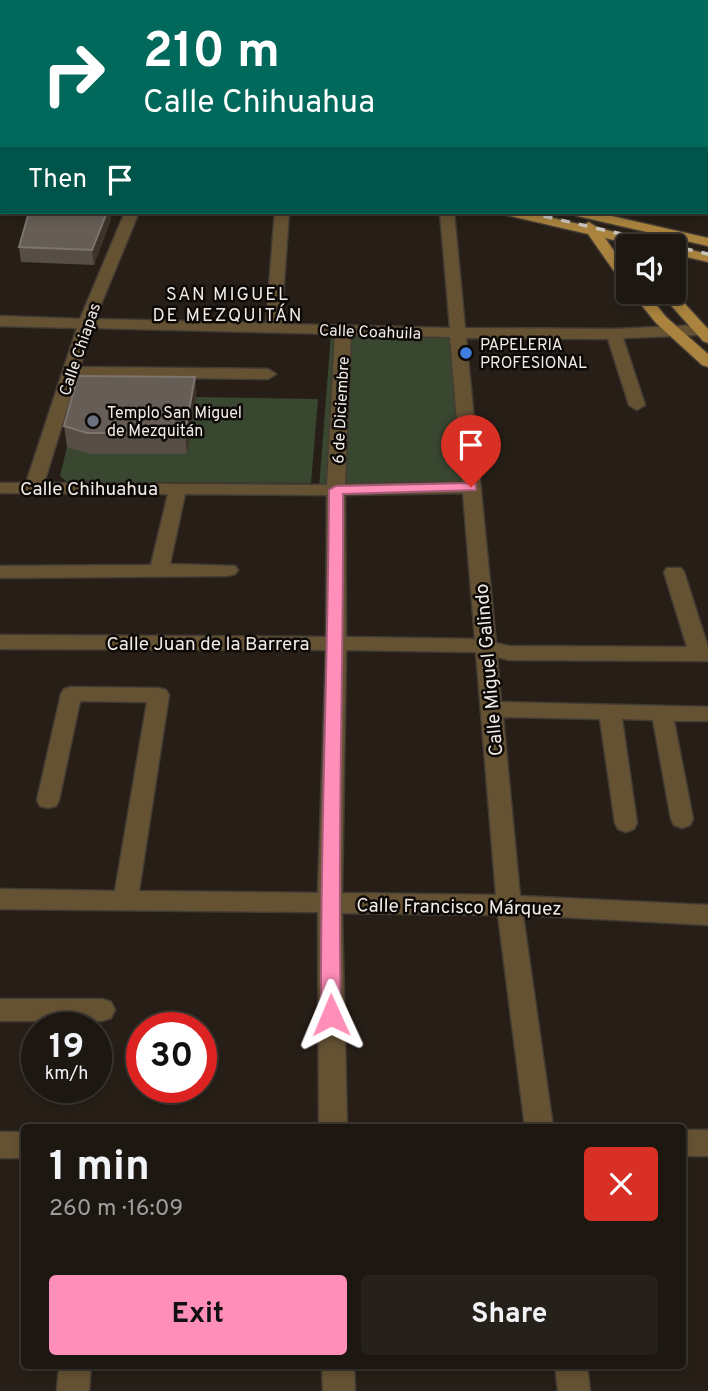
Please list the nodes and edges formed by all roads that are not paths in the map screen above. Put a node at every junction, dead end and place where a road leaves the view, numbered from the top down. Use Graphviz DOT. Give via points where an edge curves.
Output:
graph roads {
  1 [pos="131,214"];
  2 [pos="282,214"];
  3 [pos="447,214"];
  4 [pos="520,214"];
  5 [pos="581,214"];
  6 [pos="596,214"];
  7 [pos="619,217"];
  8 [pos="592,230"];
  9 [pos="628,234"];
  10 [pos="616,238"];
  11 [pos="708,242"];
  12 [pos="686,253"];
  13 [pos="708,258"];
  14 [pos="616,264"];
  15 [pos="649,304"];
  16 [pos="677,304"];
  17 [pos="0,321"];
  18 [pos="86,323"];
  19 [pos="273,328"];
  20 [pos="343,330"];
  21 [pos="675,332"];
  22 [pos="459,333"];
  23 [pos="614,334"];
  24 [pos="703,334"];
  25 [pos="708,362"];
  26 [pos="71,372"];
  27 [pos="268,374"];
  28 [pos="637,405"];
  29 [pos="471,487"];
  30 [pos="0,488"];
  31 [pos="33,488"];
  32 [pos="178,488"];
  33 [pos="336,490"];
  34 [pos="159,570"];
  35 [pos="228,570"];
  36 [pos="0,572"];
  37 [pos="674,572"];
  38 [pos="0,642"];
  39 [pos="336,644"];
  40 [pos="486,648"];
  41 [pos="704,654"];
  42 [pos="491,709"];
  43 [pos="610,712"];
  44 [pos="662,713"];
  45 [pos="708,714"];
  46 [pos="48,800"];
  47 [pos="682,819"];
  48 [pos="626,823"];
  49 [pos="0,899"];
  50 [pos="125,901"];
  51 [pos="330,903"];
  52 [pos="509,905"];
  53 [pos="708,915"];
  54 [pos="0,1010"];
  55 [pos="102,1010"];
  56 [pos="333,1124"];
  57 [pos="539,1124"];
  58 [pos="686,1143"];
  59 [pos="708,1143"];
  60 [pos="0,1145"];
  61 [pos="21,1145"];
  62 [pos="75,1369"];
  63 [pos="338,1369"];
  64 [pos="571,1369"];
  65 [pos="73,1391"];
  66 [pos="339,1391"];
  67 [pos="574,1391"];
  1 -- 18 [label="street, Calle Chiapas"];
  2 -- 19 [label="street"];
  3 -- 22 [label="street, Calle Miguel Galindo"];
  4 -- 8 [label="main road"];
  5 -- 8 [label="main road"];
  6 -- 7 [label="main road"];
  7 -- 9 [label="main road"];
  7 -- 11 [label="main road"];
  8 -- 10 [label="main road"];
  8 -- 14 [label="main road"];
  12 -- 13 [label="main road"];
  15 -- 21 [label="main road"];
  16 -- 24 [label="main road"];
  17 -- 18 [label="street, Calle Coahuila"];
  18 -- 19 [label="street, Calle Coahuila"];
  18 -- 26 [label="street, Calle Chiapas"];
  19 -- 20 [label="street, Calle Coahuila"];
  20 -- 22 [label="street, Calle Coahuila"];
  20 -- 33 [label="street, 6 de Diciembre"];
  21 -- 23 [label="street, Calle Coahuila"];
  21 -- 24 [label="street, Calle Coahuila"];
  21 -- 25 [label="main road"];
  22 -- 23 [label="street, Calle Coahuila"];
  22 -- 29 [label="street, Calle Miguel Galindo"];
  23 -- 28 [label="street"];
  26 -- 27 [label="street"];
  26 -- 31 [label="street, Calle Chiapas"];
  29 -- 33 [label="street, Calle Chihuahua"];
  29 -- 40 [label="street, Calle Miguel Galindo"];
  30 -- 31 [label="street, Calle Chihuahua"];
  31 -- 32 [label="street, Calle Chihuahua"];
  32 -- 33 [label="street, Calle Chihuahua"];
  32 -- 34 [label="street, Calle Chihuahua"];
  33 -- 39 [label="street, 6 de Diciembre"];
  34 -- 35 [label="street"];
  34 -- 36 [label="street"];
  37 -- 41 [label="street"];
  38 -- 39 [label="street, Calle Juan de la Barrera"];
  39 -- 40 [label="street, Calle Juan de la Barrera" via="469,643"];
  39 -- 51 [label="street, 6 de Diciembre"];
  40 -- 41 [label="street, Calle Juan de la Barrera" via="509,653"];
  40 -- 42 [label="street, Calle Miguel Galindo"];
  42 -- 43 [label="street"];
  42 -- 52 [label="street, Calle Miguel Galindo"];
  43 -- 44 [label="street"];
  43 -- 48 [label="street"];
  44 -- 45 [label="street"];
  44 -- 47 [label="street"];
  46 -- 50 [label="street" via="71,694 159,695"];
  49 -- 50 [label="street, Calle Francisco Márquez"];
  50 -- 51 [label="street, Calle Francisco Márquez"];
  51 -- 52 [label="street, Calle Francisco Márquez"];
  51 -- 56 [label="street, 6 de Diciembre"];
  52 -- 53 [label="street, Calle Francisco Márquez"];
  52 -- 57 [label="street, Calle Miguel Galindo"];
  54 -- 55 [label="street"];
  58 -- 59 [label="street"];
  60 -- 61 [label="street"];
  62 -- 65 [label="street"];
  63 -- 66 [label="street"];
  64 -- 67 [label="street"];
}
